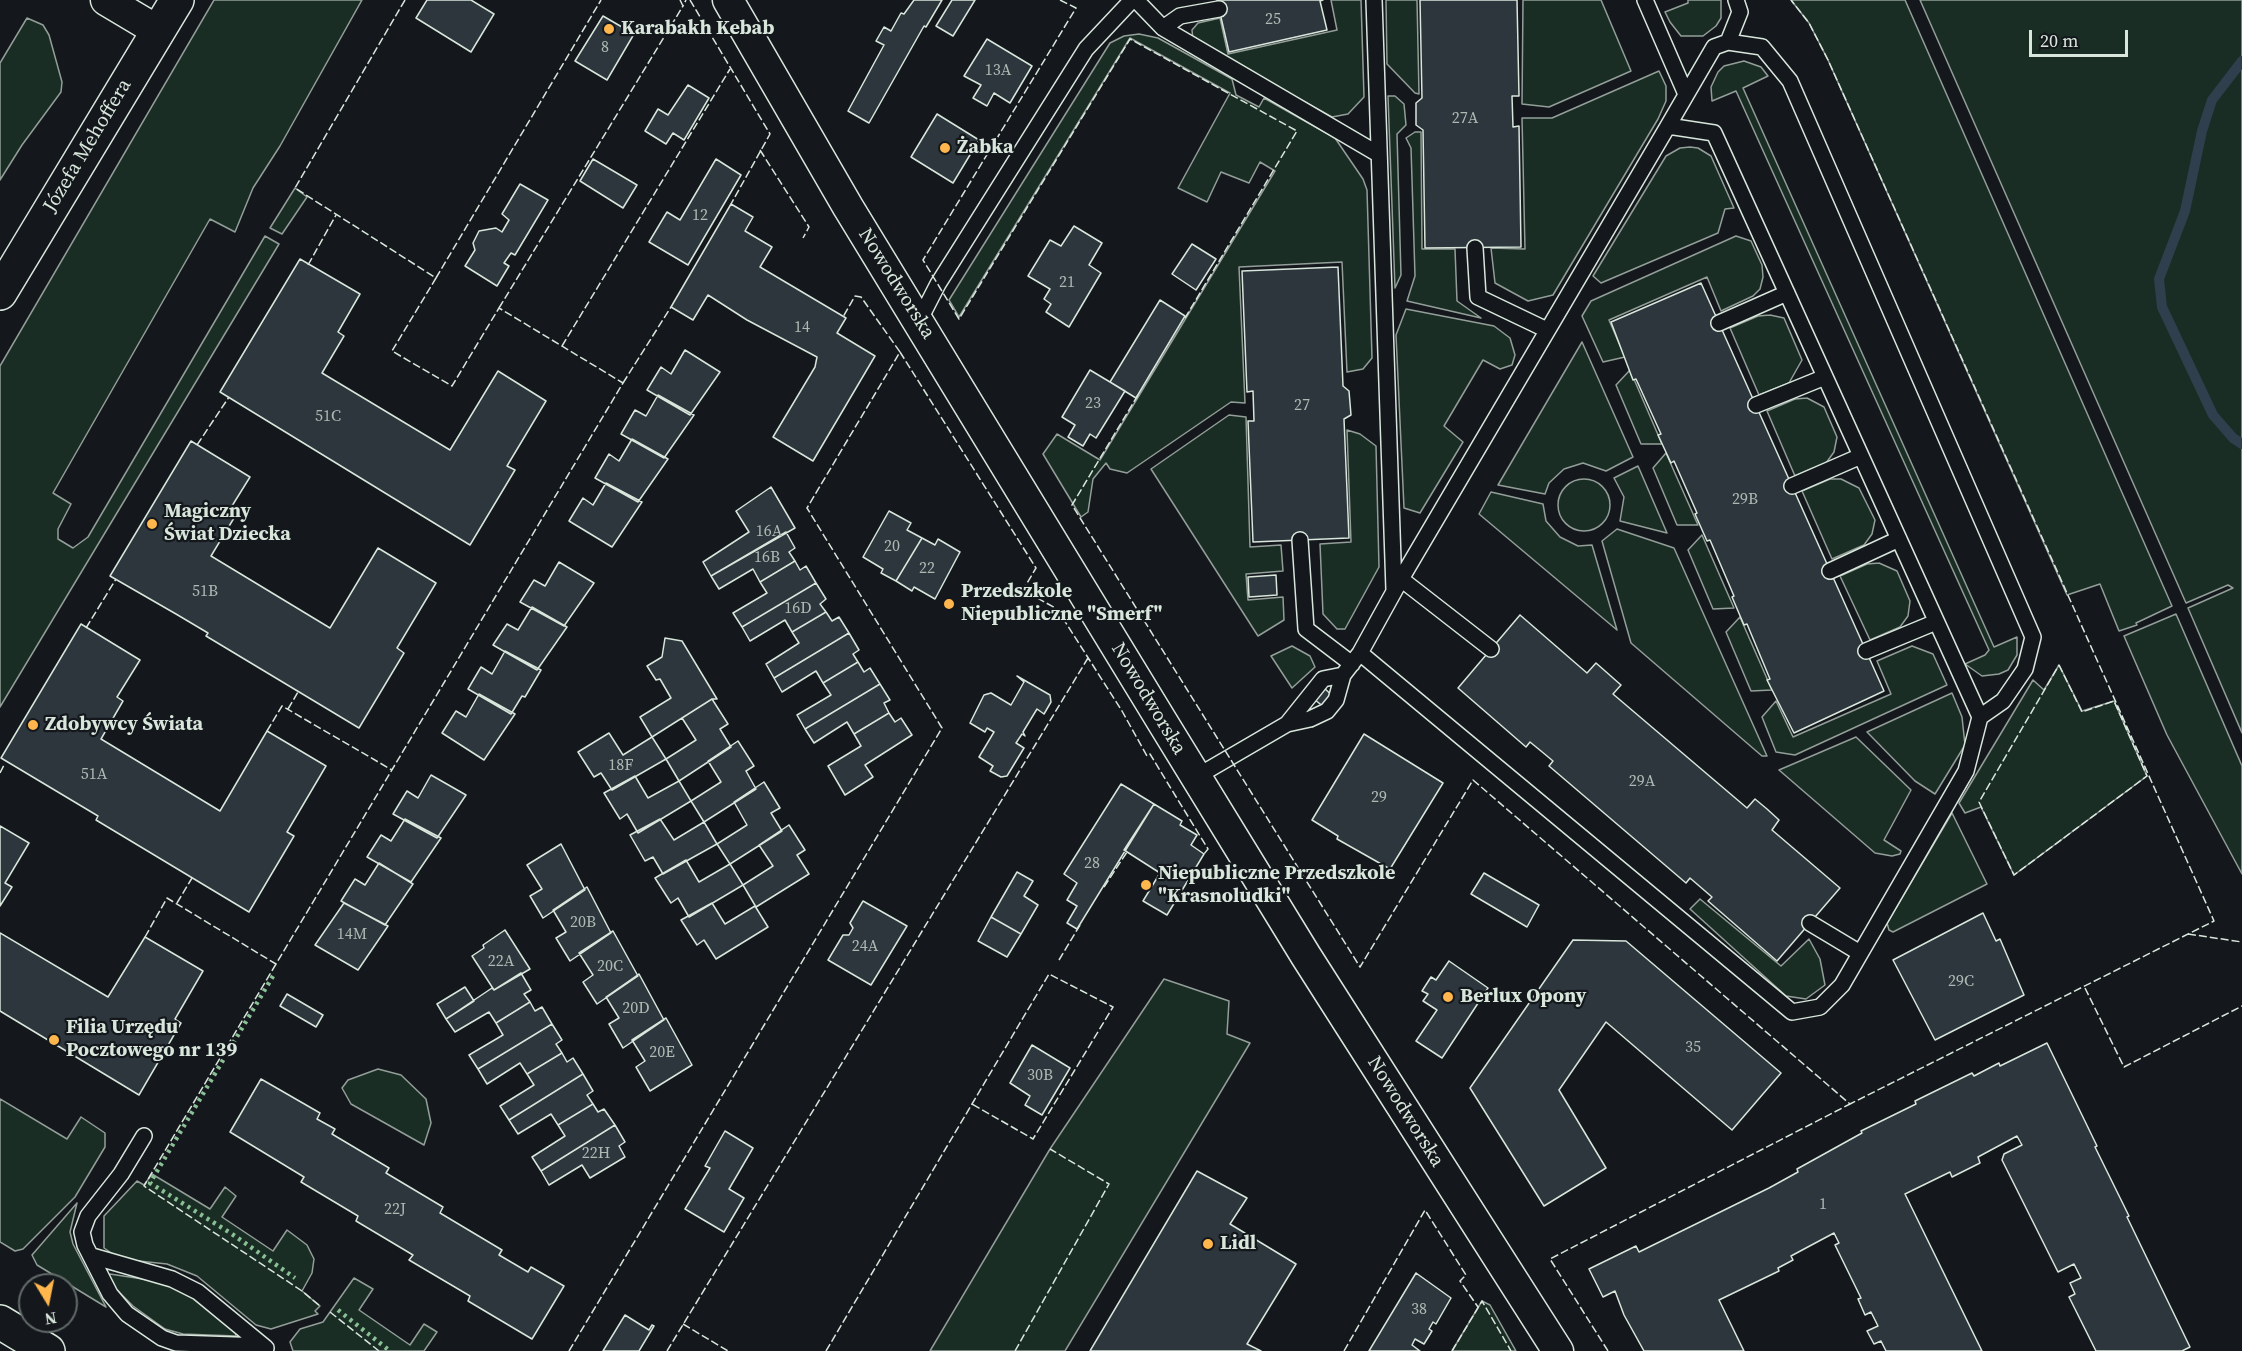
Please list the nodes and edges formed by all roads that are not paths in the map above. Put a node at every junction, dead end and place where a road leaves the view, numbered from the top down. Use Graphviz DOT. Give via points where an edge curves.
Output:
graph roads {
  1 [pos="106,0"];
  2 [pos="177,0"];
  3 [pos="728,0"];
  4 [pos="1132,0"];
  5 [pos="1136,0"];
  6 [pos="1374,0"];
  7 [pos="1645,0"];
  8 [pos="1736,0"];
  9 [pos="1219,9"];
  10 [pos="1163,28"];
  11 [pos="158,31"];
  12 [pos="1728,42"];
  13 [pos="1685,92"];
  14 [pos="1668,126"];
  15 [pos="1378,154"];
  16 [pos="1475,248"];
  17 [pos="0,293"];
  18 [pos="1787,293"];
  19 [pos="919,321"];
  20 [pos="1719,323"];
  21 [pos="1547,330"];
  22 [pos="1825,377"];
  23 [pos="1756,405"];
  24 [pos="1861,456"];
  25 [pos="1792,486"];
  26 [pos="1899,539"];
  27 [pos="1300,540"];
  28 [pos="1830,571"];
  29 [pos="1397,584"];
  30 [pos="1936,622"];
  31 [pos="1491,649"];
  32 [pos="1866,651"];
  33 [pos="1351,664"];
  34 [pos="1980,717"];
  35 [pos="1287,724"];
  36 [pos="1196,777"];
  37 [pos="1810,923"];
  38 [pos="1860,953"];
  39 [pos="144,1136"];
  40 [pos="92,1256"];
  41 [pos="0,1322"];
  42 [pos="266,1348"];
  43 [pos="48,1351"];
  44 [pos="1557,1351"];
  1 -- 11 [label="street"];
  2 -- 11 [label="street, Józefa Mehoffera"];
  3 -- 19 [label="street, Nowodworska"];
  4 -- 19 [label="lane" via="1086,49 938,284"];
  5 -- 10 [label="lane"];
  6 -- 15 [label="lane"];
  7 -- 13 [label="lane"];
  8 -- 12 [label="lane" via="1740,12"];
  9 -- 10 [label="lane" via="1180,16"];
  10 -- 15 [label="lane"];
  11 -- 17 [label="street, Józefa Mehoffera"];
  12 -- 13 [label="lane" via="1714,47"];
  12 -- 34 [label="lane" via="1762,47 1790,81 2033,637 2025,669 2003,701"];
  13 -- 14 [label="lane"];
  14 -- 18 [label="lane" via="1714,133"];
  14 -- 21 [label="lane"];
  15 -- 29 [label="lane"];
  16 -- 21 [label="lane" via="1478,297"];
  18 -- 20 [label="lane"];
  18 -- 22 [label="lane"];
  19 -- 36 [label="street, Nowodworska"];
  21 -- 29 [label="lane"];
  22 -- 23 [label="lane"];
  22 -- 24 [label="lane"];
  24 -- 25 [label="lane"];
  24 -- 26 [label="lane"];
  26 -- 28 [label="lane"];
  26 -- 30 [label="lane"];
  27 -- 33 [label="lane" via="1306,629"];
  29 -- 31 [label="lane"];
  29 -- 33 [label="lane"];
  30 -- 32 [label="lane"];
  30 -- 34 [label="lane"];
  33 -- 35 [label="lane" via="1323,679"];
  33 -- 35 [label="lane" via="1327,711"];
  33 -- 38 [label="lane" via="1792,1012 1820,1007 1842,985"];
  34 -- 38 [label="lane" via="1966,771"];
  35 -- 36 [label="lane"];
  36 -- 44 [label="street, Nowodworska"];
  37 -- 38 [label="lane"];
  39 -- 40 [label="lane" via="88,1216 82,1232"];
  40 -- 42 [label="lane" via="172,1279 198,1292"];
  40 -- 42 [label="lane" via="110,1294 127,1314 162,1338 176,1343"];
  41 -- 43 [label="street"];
}
